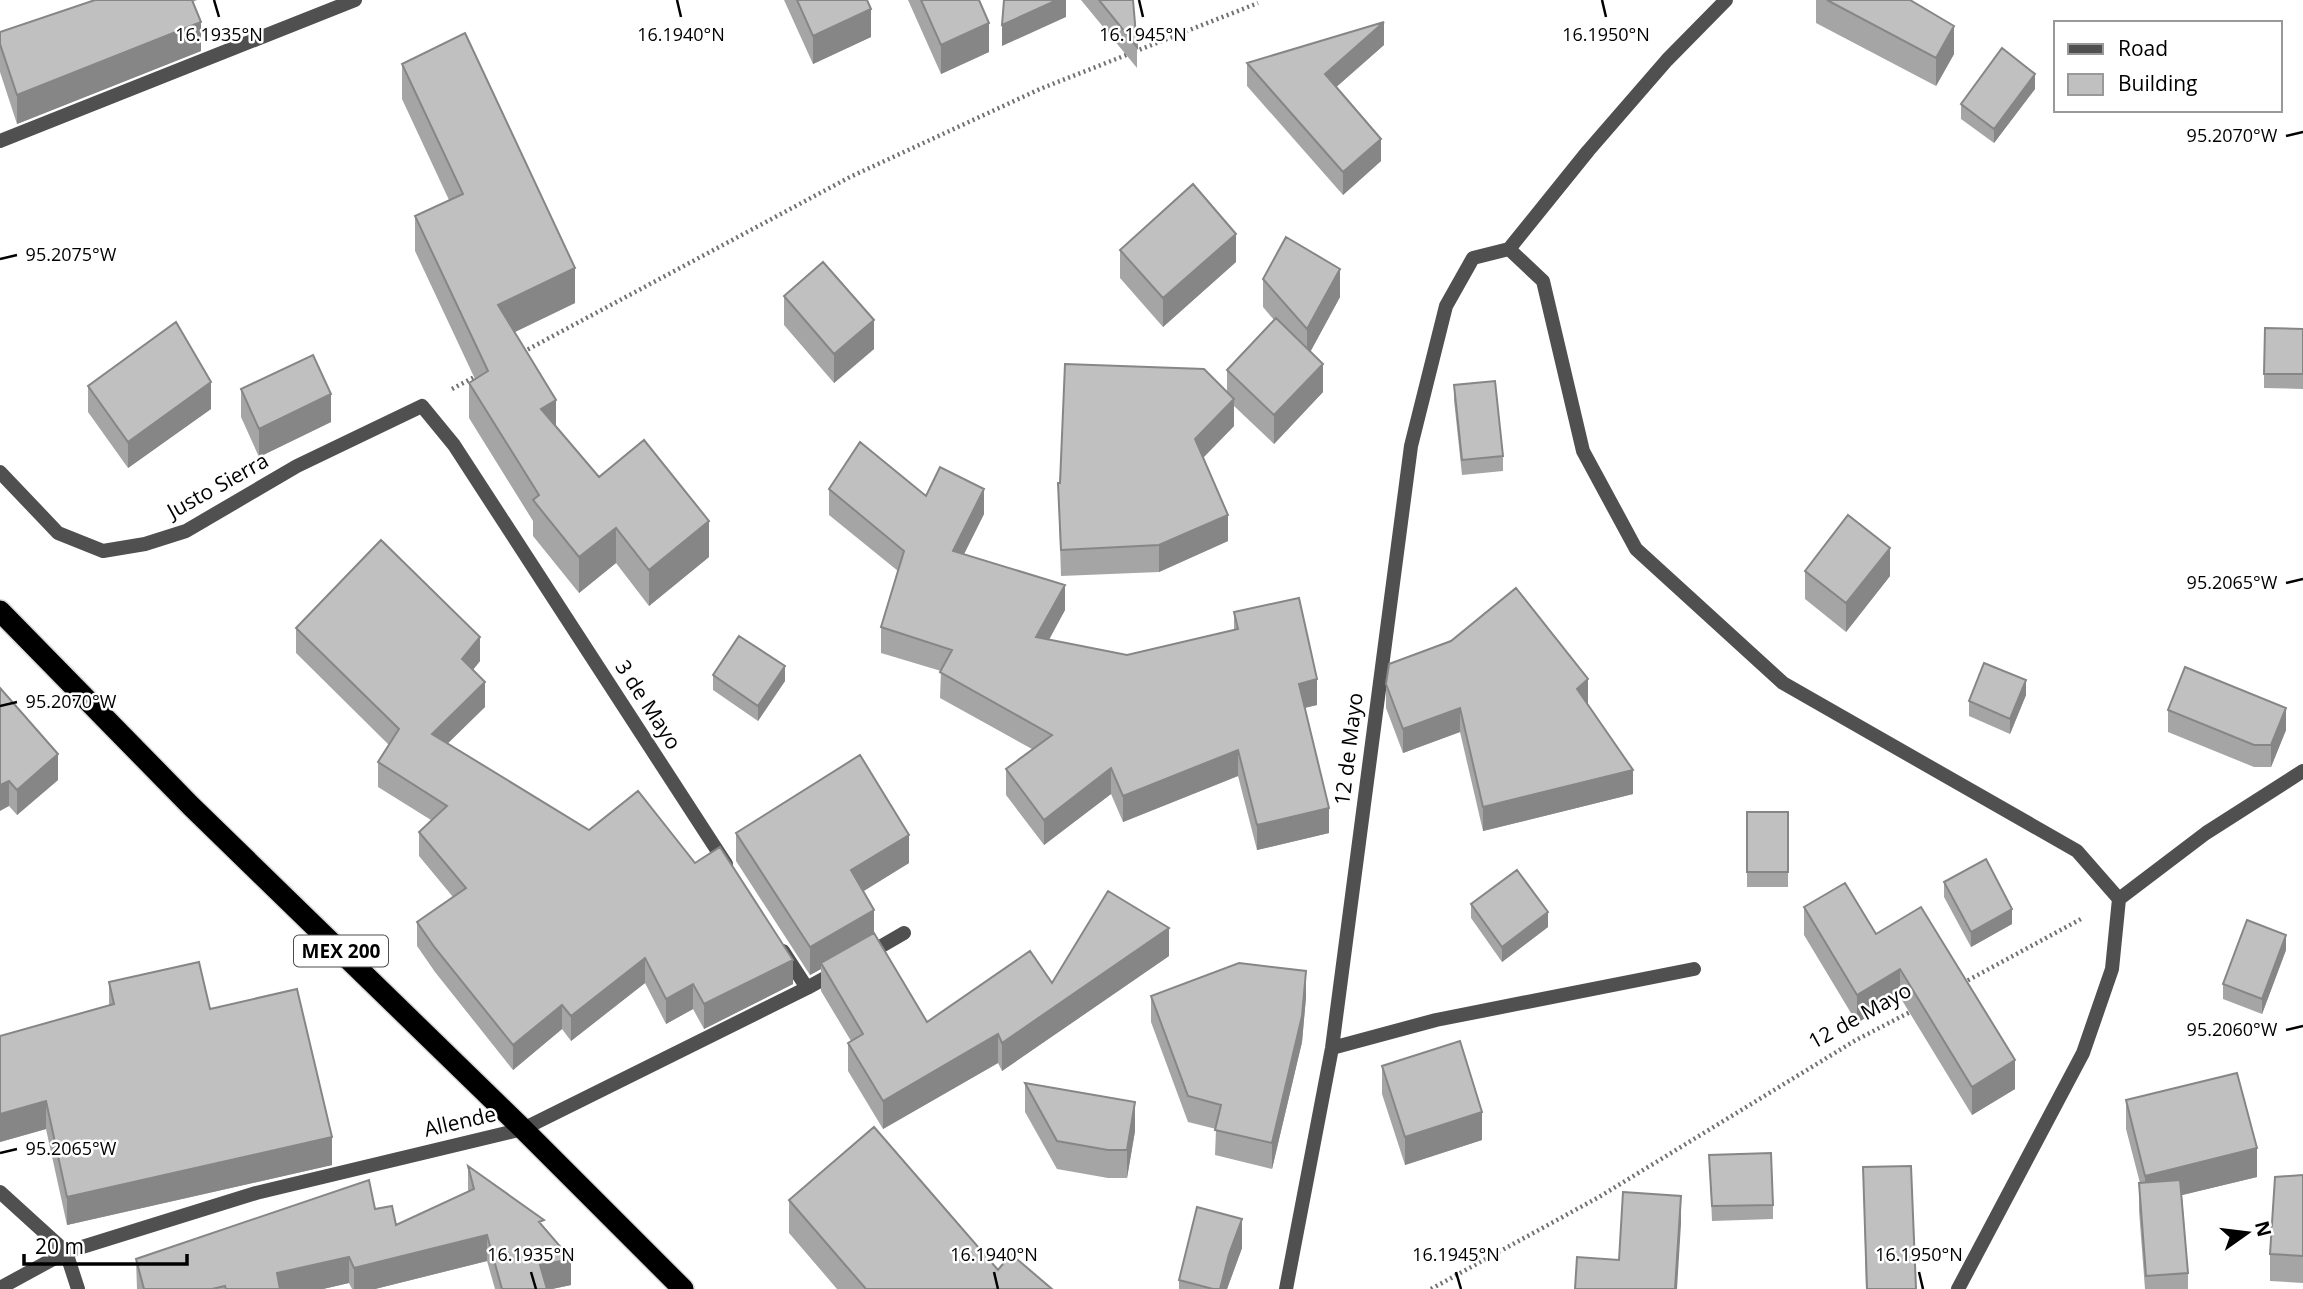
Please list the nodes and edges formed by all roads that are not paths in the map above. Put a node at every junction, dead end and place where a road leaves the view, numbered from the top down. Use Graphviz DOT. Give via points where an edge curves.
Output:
graph roads {
  1 [pos="355,0"];
  2 [pos="1726,0"];
  3 [pos="0,141"];
  4 [pos="1509,249"];
  5 [pos="422,406"];
  6 [pos="0,472"];
  7 [pos="0,611"];
  8 [pos="2303,771"];
  9 [pos="732,873"];
  10 [pos="2119,899"];
  11 [pos="904,933"];
  12 [pos="777,942"];
  13 [pos="1693,969"];
  14 [pos="807,988"];
  15 [pos="1332,1048"];
  16 [pos="523,1129"];
  17 [pos="0,1192"];
  18 [pos="66,1252"];
  19 [pos="0,1287"];
  20 [pos="78,1289"];
  21 [pos="683,1289"];
  22 [pos="1286,1289"];
  23 [pos="1958,1289"];
  1 -- 3 [label="street"];
  2 -- 4 [label="street" via="1667,60"];
  4 -- 10 [label="street" via="1543,281 1583,451 1636,549 1783,683 2077,851"];
  4 -- 15 [label="street, 12 de Mayo" via="1473,258 1446,306 1410,446"];
  5 -- 6 [label="street, Justo Sierra" via="297,466 186,531 103,551 58,533"];
  5 -- 9 [label="street, 3 de Mayo" via="454,444"];
  7 -- 16 [label="highway, MEX 200" via="191,806"];
  8 -- 10 [label="street" via="2206,833"];
  10 -- 23 [label="street" via="2112,968 2083,1053"];
  11 -- 14 [label="street, Allende"];
  12 -- 14 [label="street"];
  13 -- 15 [label="street" via="1436,1020"];
  14 -- 16 [label="street, Allende"];
  15 -- 22 [label="street, 12 de Mayo"];
  16 -- 18 [label="street, Allende" via="256,1193"];
  16 -- 21 [label="highway, MEX 200"];
  17 -- 18 [label="street"];
  18 -- 19 [label="street, Allende"];
  18 -- 20 [label="street"];
}
